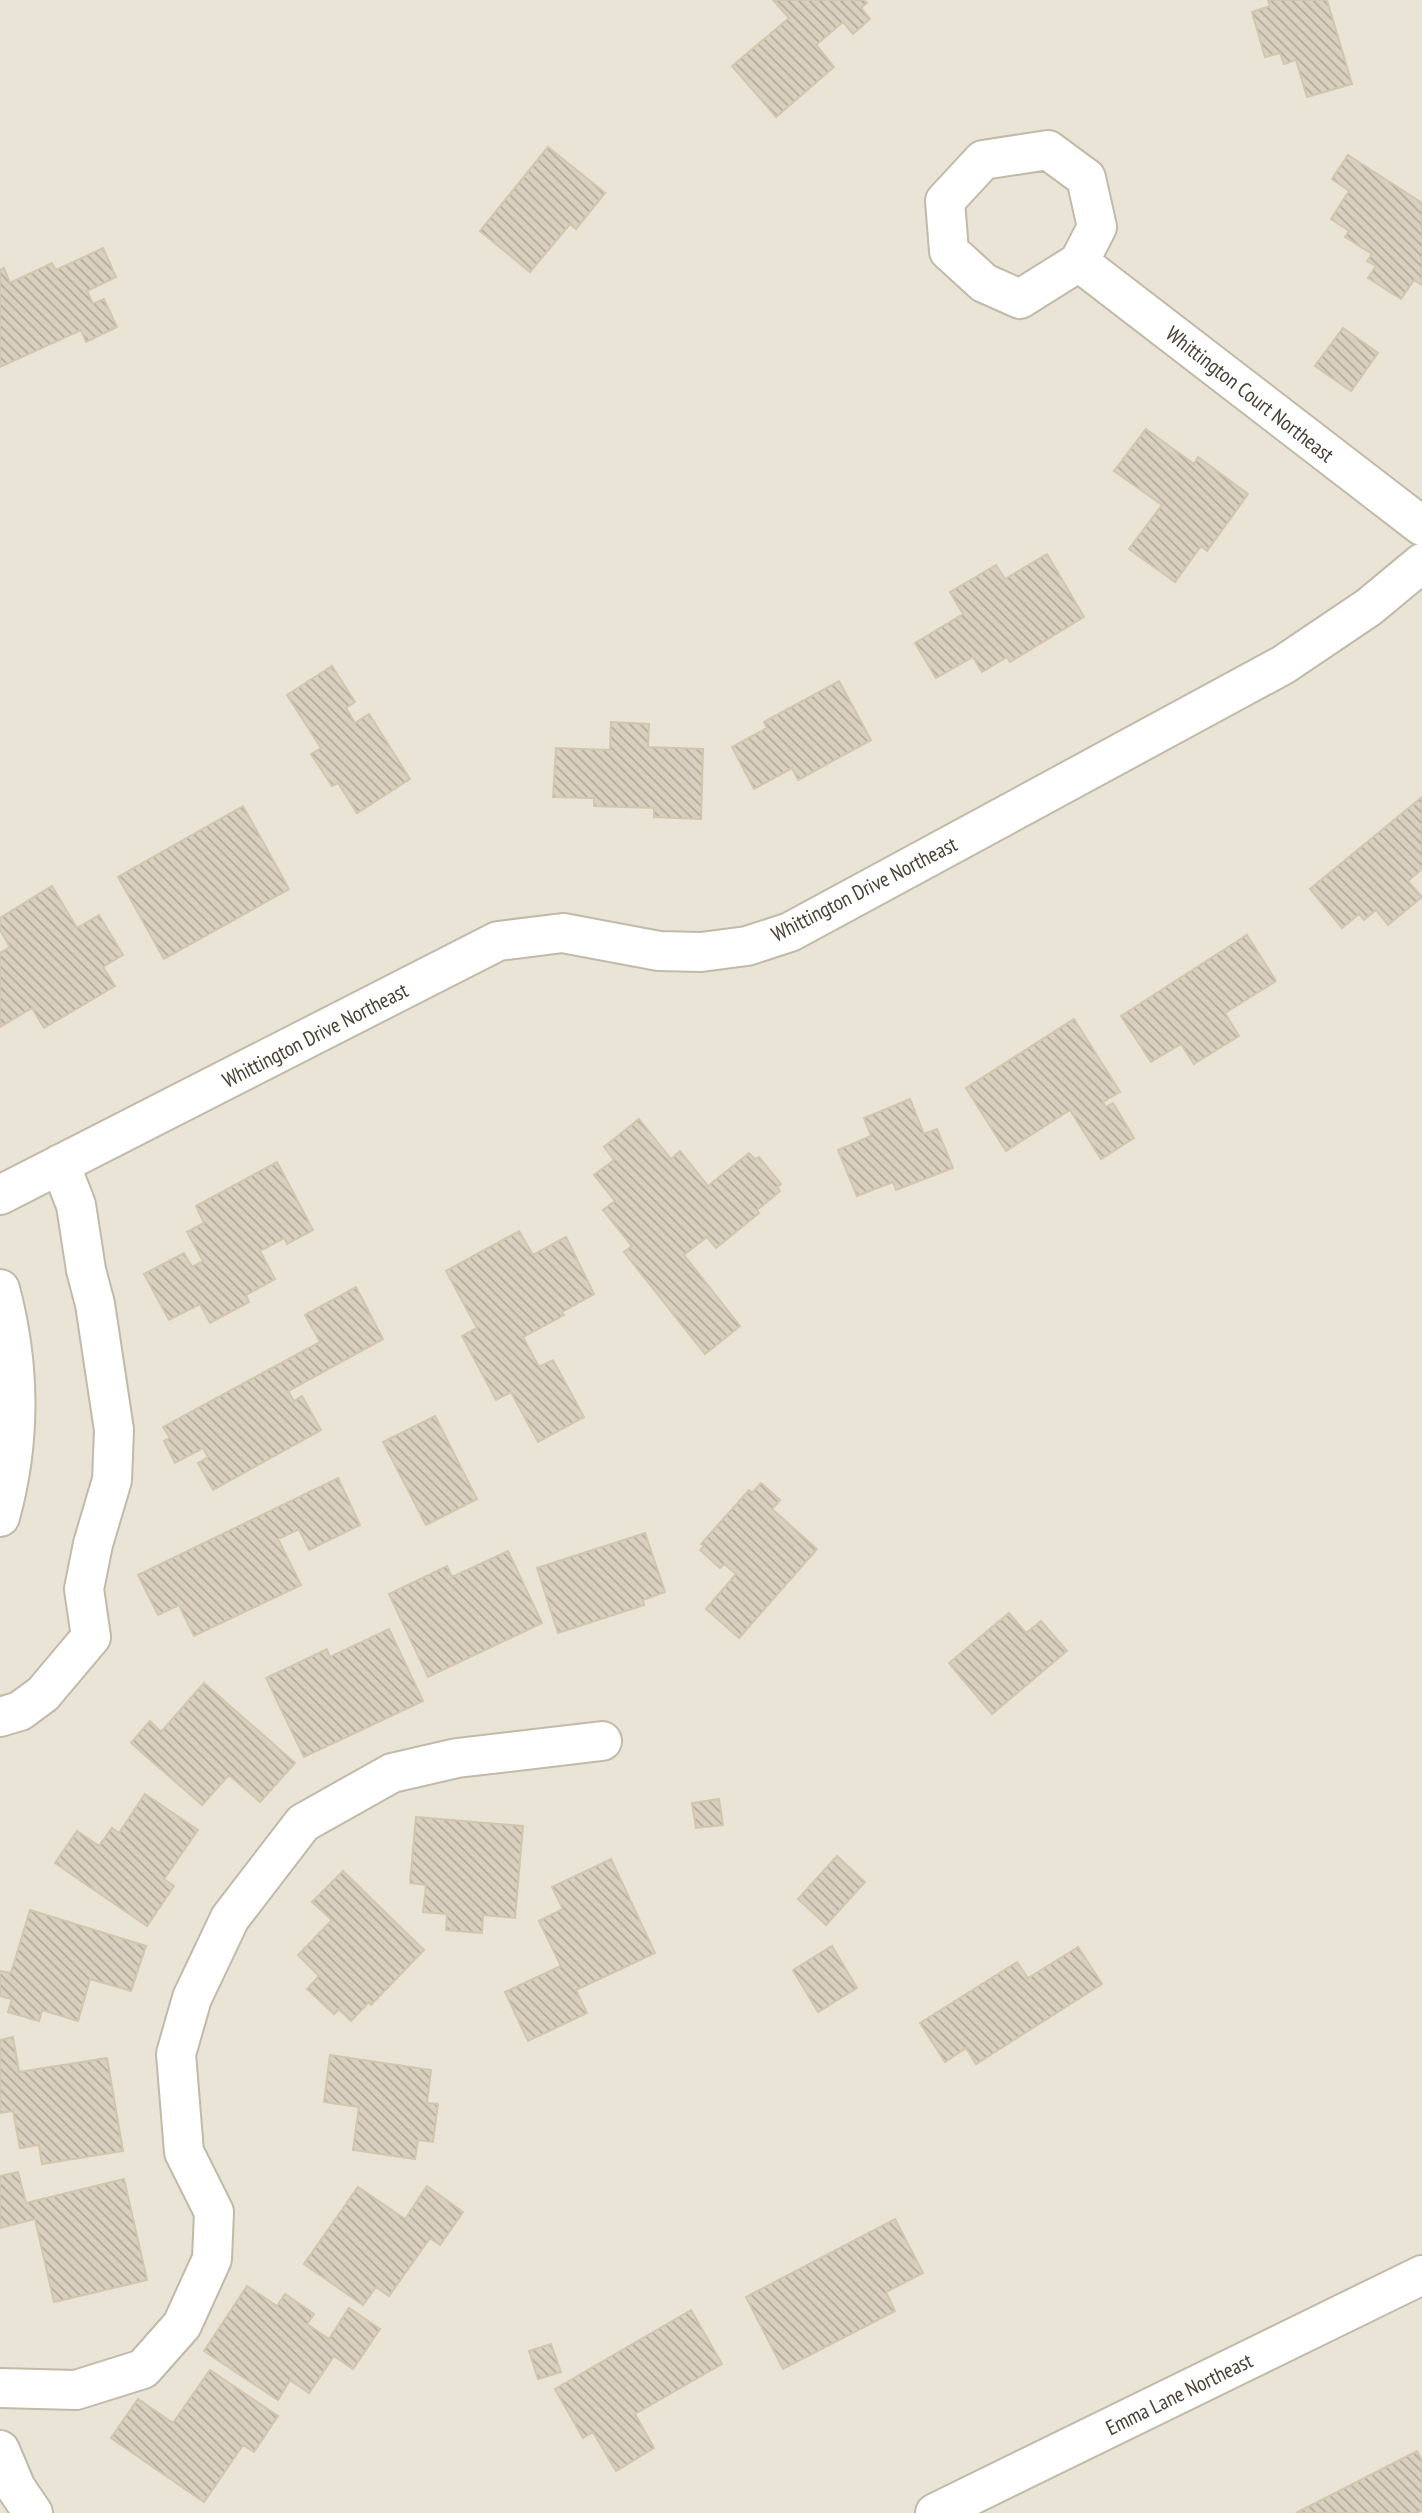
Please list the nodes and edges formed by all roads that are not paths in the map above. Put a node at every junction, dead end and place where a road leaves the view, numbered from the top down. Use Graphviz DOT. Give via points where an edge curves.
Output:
graph roads {
  1 [pos="1079,262"];
  2 [pos="1422,526"];
  3 [pos="1422,563"];
  4 [pos="61,1164"];
  5 [pos="0,1195"];
  6 [pos="0,1289"];
  7 [pos="0,1517"];
  8 [pos="0,1717"];
  9 [pos="602,1741"];
  10 [pos="1422,2275"];
  11 [pos="0,2388"];
  12 [pos="0,2450"];
  13 [pos="33,2513"];
  14 [pos="935,2513"];
  1 -- 2 [label="street, Whittington Court Northeast"];
  3 -- 4 [label="street, Whittington Drive Northeast" via="1369,607 1283,665 790,932 747,946 701,952 659,951 564,933 498,941"];
  4 -- 5 [label="street, Whittington Drive Northeast"];
  4 -- 8 [label="street" via="76,1205 95,1304 114,1430 113,1479 84,1589 91,1637 43,1694 20,1711"];
  6 -- 7 [label="street" via="10,1325 17,1388 14,1450"];
  9 -- 11 [label="street" via="457,1758 392,1773 303,1823 230,1918 192,1998 176,2054 184,2152 214,2212 212,2259 182,2325 143,2369 76,2390"];
  10 -- 14 [label="street, Emma Lane Northeast"];
  12 -- 13 [label="street"];
}
